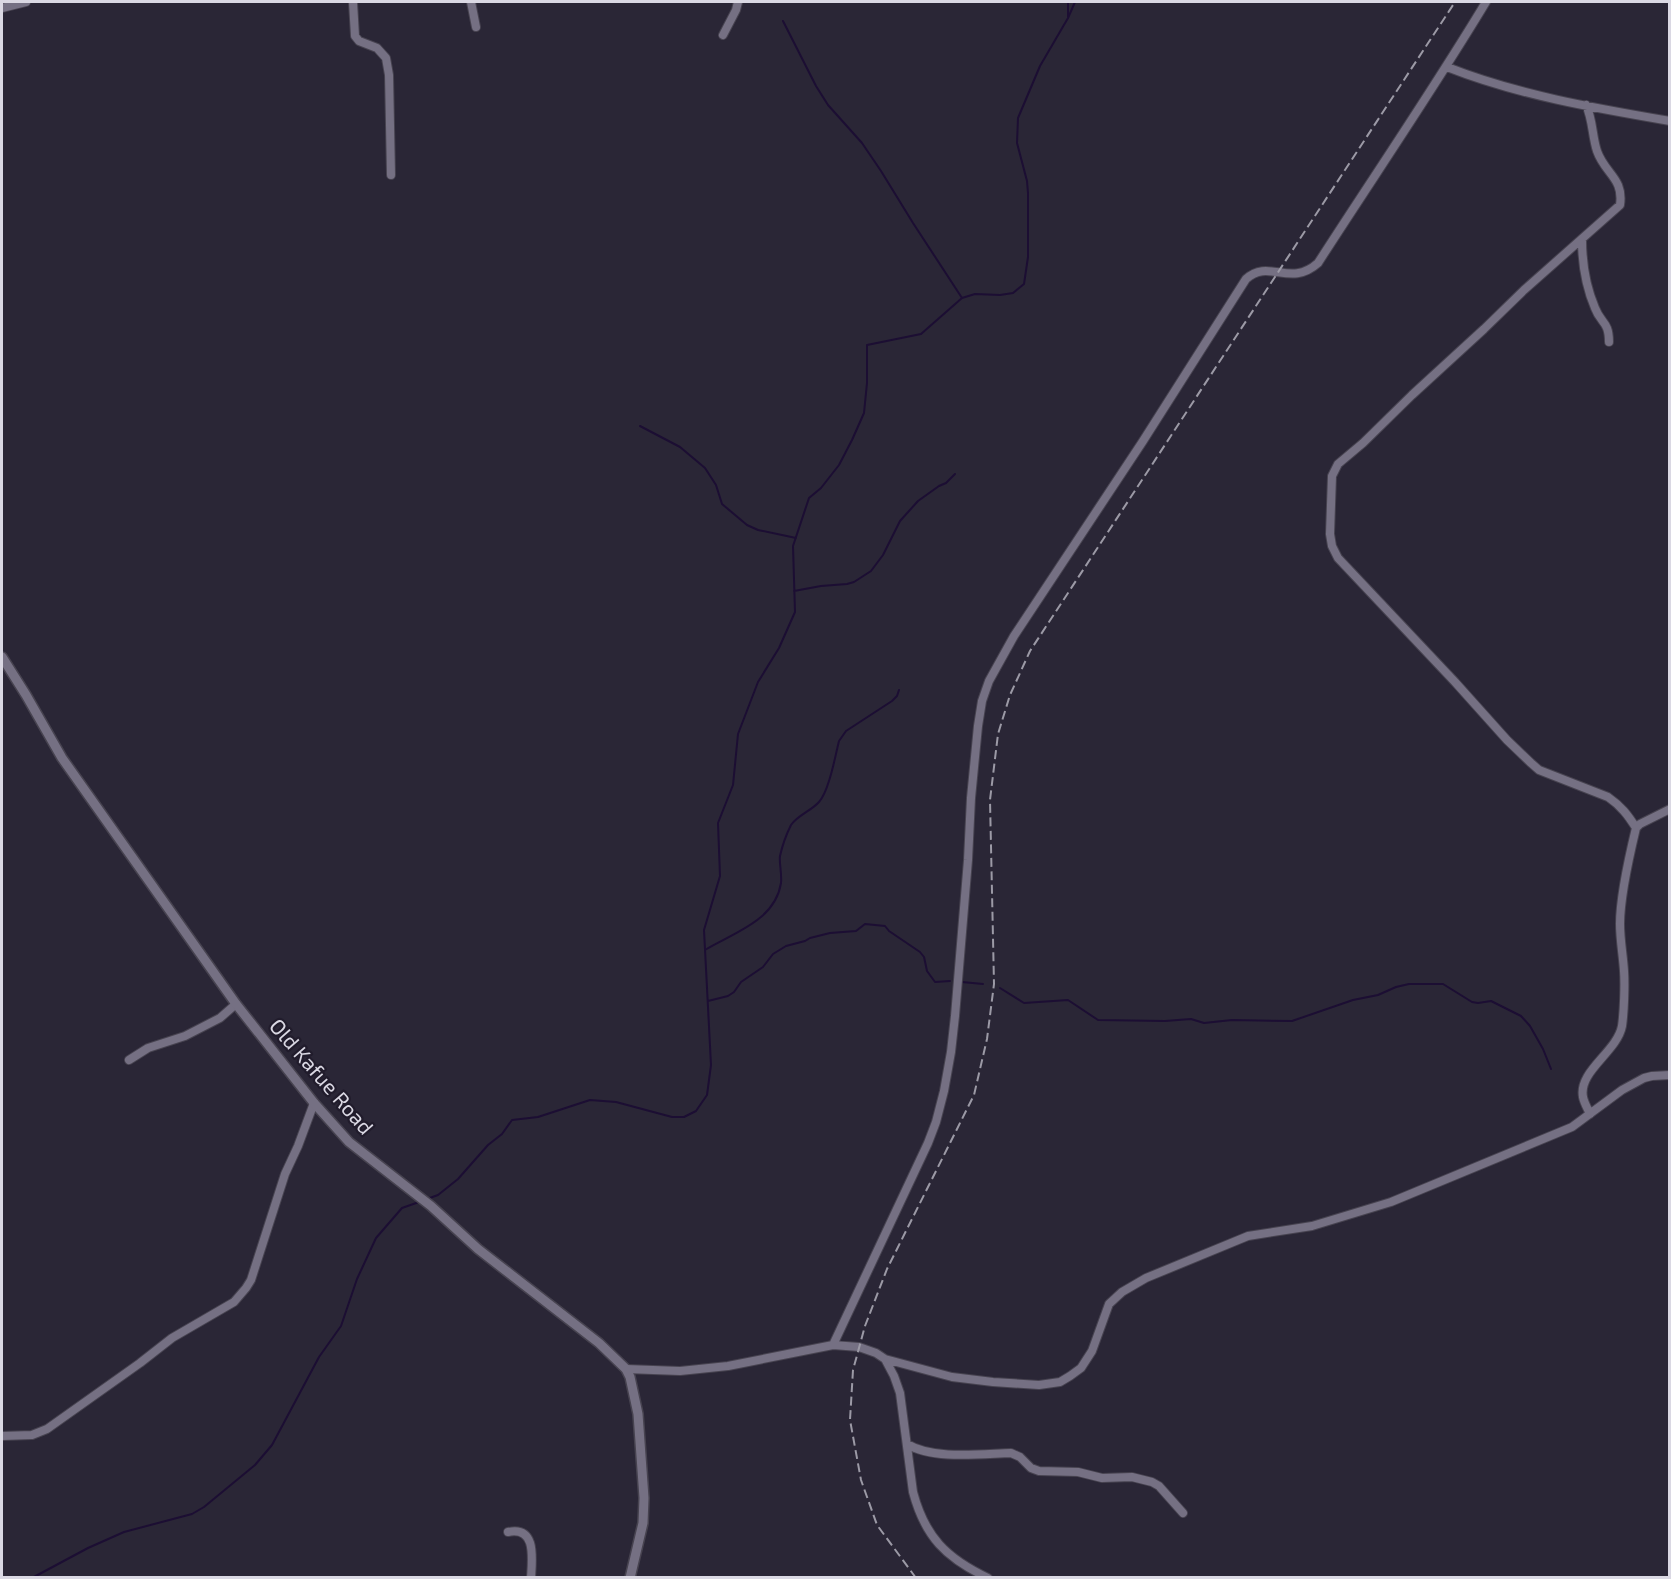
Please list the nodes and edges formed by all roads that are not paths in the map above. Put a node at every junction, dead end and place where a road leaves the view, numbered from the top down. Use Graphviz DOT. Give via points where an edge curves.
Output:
graph roads {
  1 [pos="26,2"];
  2 [pos="353,2"];
  3 [pos="471,2"];
  4 [pos="738,2"];
  5 [pos="1486,2"];
  6 [pos="2,8"];
  7 [pos="476,27"];
  8 [pos="723,36"];
  9 [pos="1447,67"];
  10 [pos="1586,105"];
  11 [pos="1670,121"];
  12 [pos="391,175"];
  13 [pos="1582,238"];
  14 [pos="1608,342"];
  15 [pos="2,657"];
  16 [pos="1670,809"];
  17 [pos="1636,828"];
  18 [pos="236,1004"];
  19 [pos="129,1060"];
  20 [pos="1670,1075"];
  21 [pos="314,1103"];
  22 [pos="1590,1114"];
  23 [pos="833,1345"];
  24 [pos="885,1359"];
  25 [pos="626,1369"];
  26 [pos="2,1436"];
  27 [pos="907,1444"];
  28 [pos="1183,1513"];
  29 [pos="508,1532"];
  30 [pos="531,1578"];
  31 [pos="630,1578"];
  32 [pos="988,1578"];
  1 -- 6 [label="street"];
  2 -- 12 [label="street" via="355,36 386,58"];
  3 -- 7 [label="street"];
  4 -- 8 [label="street"];
  5 -- 9 [label="street"];
  9 -- 10 [label="street" via="1523,92"];
  9 -- 23 [label="street" via="1318,264 1299,275 1260,271 1246,279 1014,636 989,681 978,726 955,1016 944,1091 928,1143"];
  10 -- 11 [label="street"];
  10 -- 13 [label="street" via="1597,151 1622,196 1615,211"];
  13 -- 14 [label="street" via="1590,293 1607,327"];
  13 -- 17 [label="street" via="1338,464 1332,476 1330,534 1338,558 1506,740 1539,770 1608,797 1627,813"];
  15 -- 18 [label="street, Old Kafue Road" via="62,758"];
  16 -- 17 [label="street"];
  17 -- 22 [label="street" via="1620,924 1622,1026 1619,1037 1586,1076 1583,1096"];
  18 -- 19 [label="street" via="220,1018"];
  18 -- 21 [label="street, Old Kafue Road"];
  20 -- 22 [label="street" via="1644,1078"];
  21 -- 25 [label="street, Old Kafue Road" via="350,1142"];
  21 -- 26 [label="street" via="285,1174 251,1280 234,1302 172,1338 47,1429 32,1435"];
  22 -- 24 [label="street" via="1572,1127 1390,1202 1312,1226 1248,1236 1146,1278 1109,1304 1092,1351 1081,1368 1060,1382 1039,1385 952,1377"];
  23 -- 24 [label="street" via="859,1347"];
  23 -- 25 [label="street" via="719,1367 680,1371"];
  24 -- 27 [label="street" via="900,1393"];
  25 -- 31 [label="street, Old Kafue Road" via="638,1414 644,1498 643,1523"];
  27 -- 28 [label="street" via="916,1450 943,1454 1011,1453 1039,1471 1142,1479 1159,1486"];
  27 -- 32 [label="street" via="917,1507 934,1540 966,1567"];
  29 -- 30 [label="street" via="520,1531 529,1540"];
}
